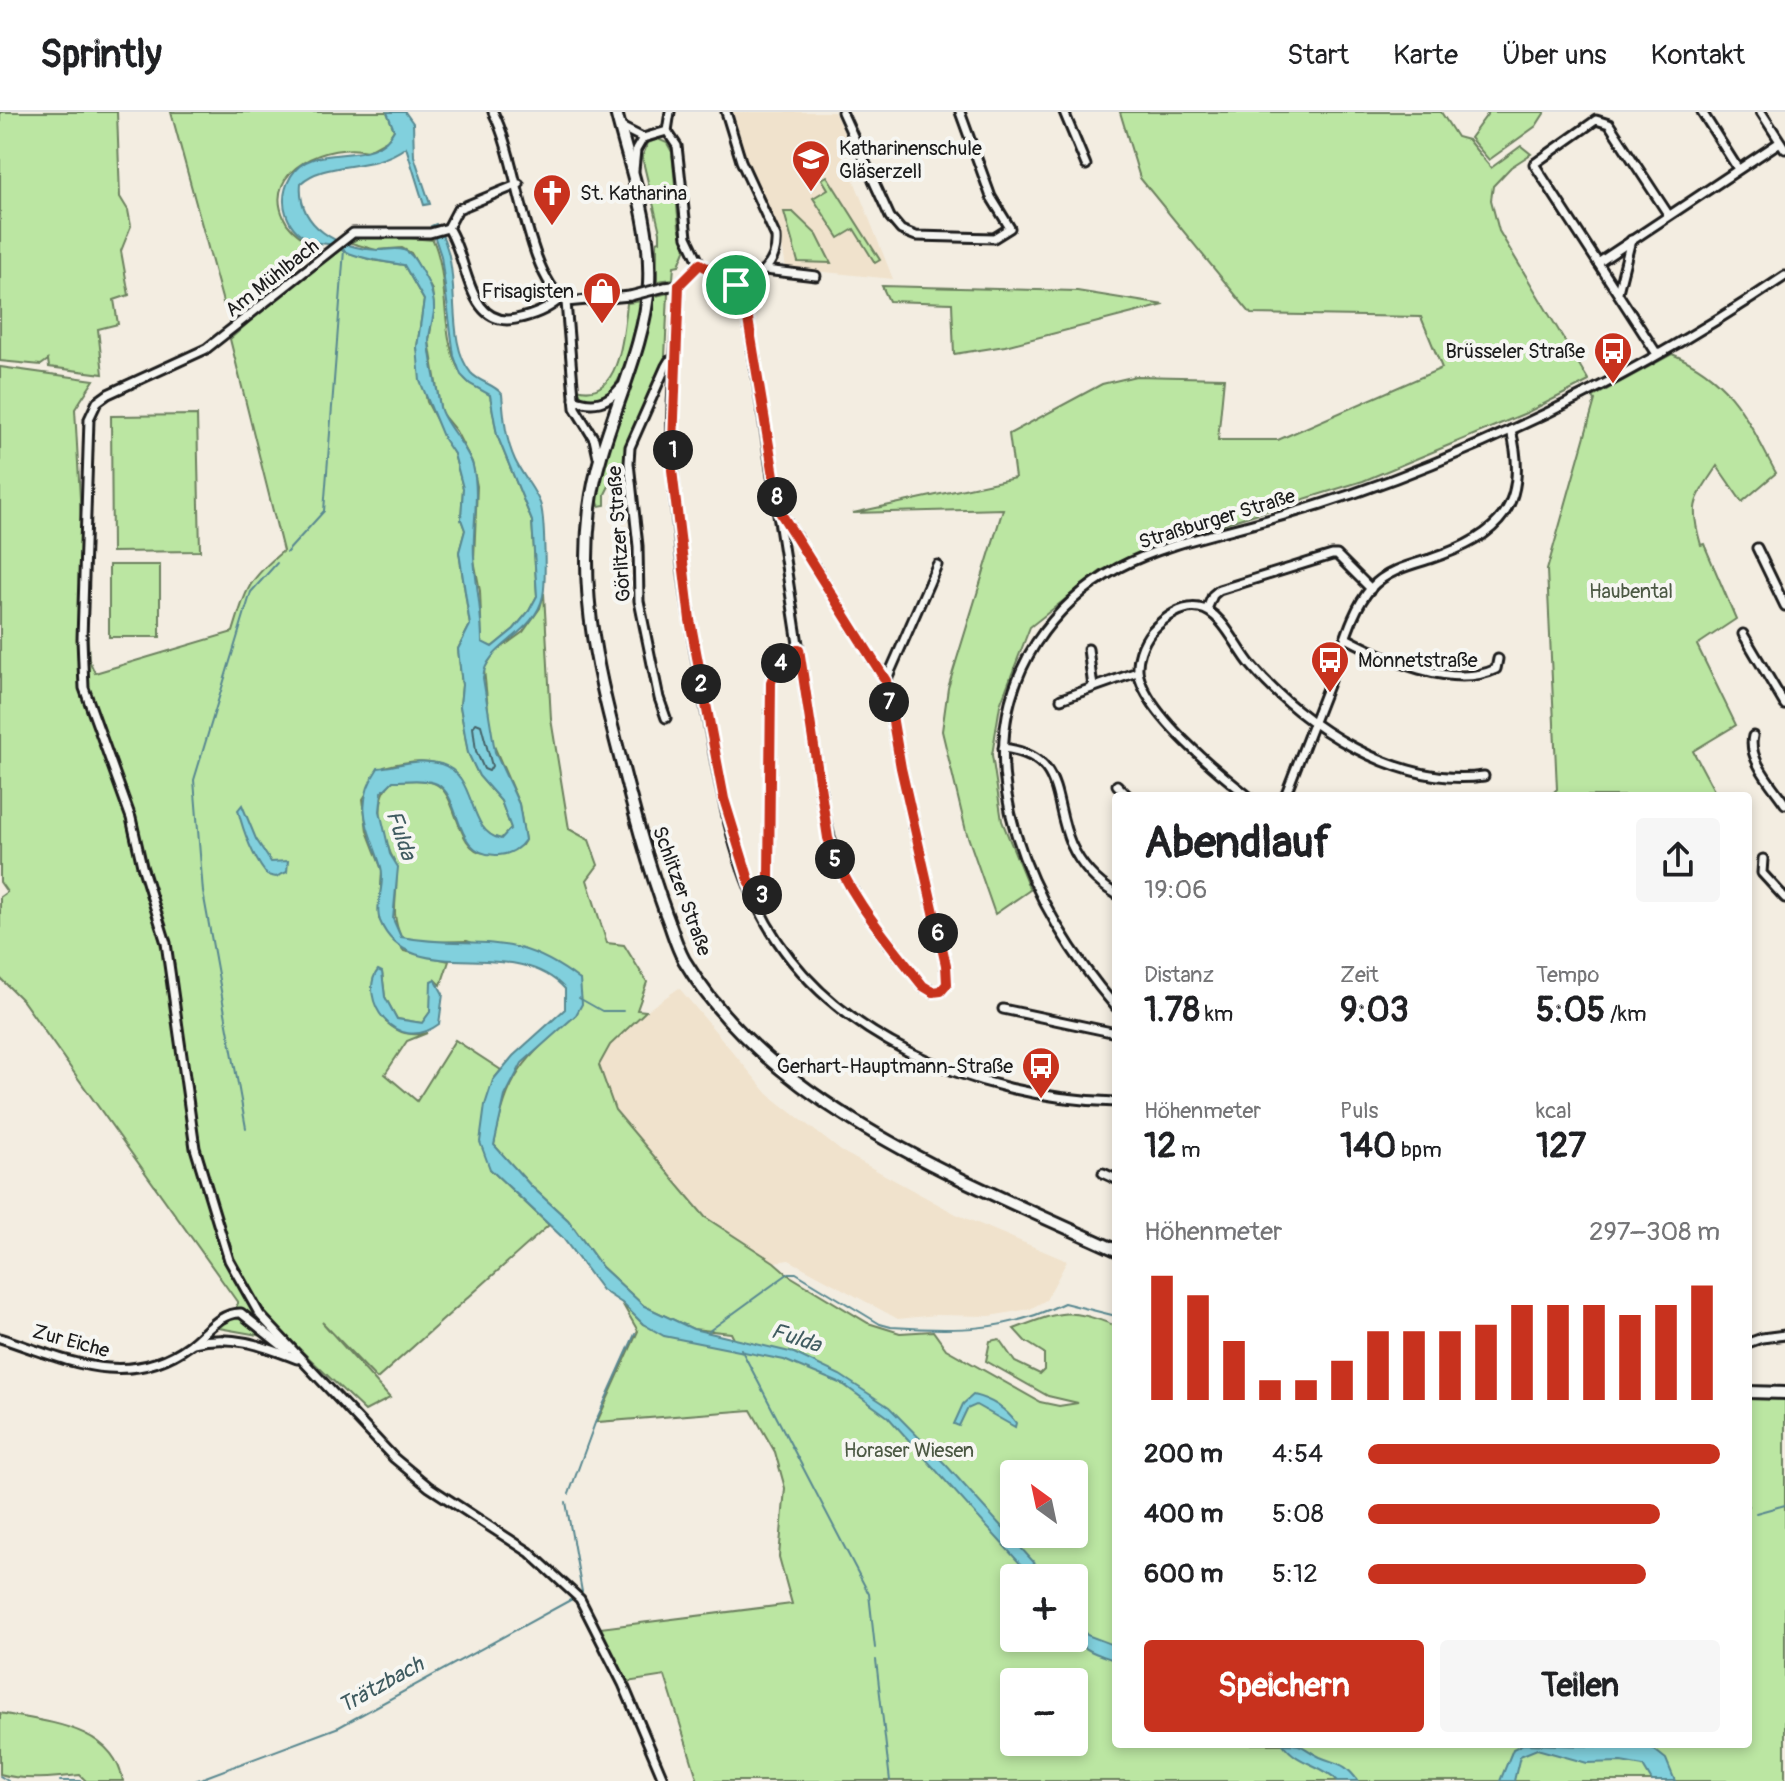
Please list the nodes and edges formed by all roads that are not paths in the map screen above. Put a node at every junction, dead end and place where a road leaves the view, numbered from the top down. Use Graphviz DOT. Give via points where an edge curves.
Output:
graph roads {
  1 [pos="493,112"];
  2 [pos="616,112"];
  3 [pos="670,112"];
  4 [pos="726,112"];
  5 [pos="842,112"];
  6 [pos="960,112"];
  7 [pos="1064,112"];
  8 [pos="1702,112"];
  9 [pos="1761,112"];
  10 [pos="619,125"];
  11 [pos="667,131"];
  12 [pos="643,138"];
  13 [pos="1783,146"];
  14 [pos="1086,165"];
  15 [pos="1738,169"];
  16 [pos="633,173"];
  17 [pos="519,184"];
  18 [pos="1668,214"];
  19 [pos="445,228"];
  20 [pos="1632,239"];
  21 [pos="1598,263"];
  22 [pos="700,264"];
  23 [pos="765,270"];
  24 [pos="816,276"];
  25 [pos="1785,276"];
  26 [pos="679,285"];
  27 [pos="736,285"];
  28 [pos="1618,292"];
  29 [pos="564,300"];
  30 [pos="1657,354"];
  31 [pos="676,359"];
  32 [pos="621,387"];
  33 [pos="574,399"];
  34 [pos="1511,430"];
  35 [pos="598,460"];
  36 [pos="780,512"];
  37 [pos="1757,548"];
  38 [pos="937,565"];
  39 [pos="1371,589"];
  40 [pos="1785,606"];
  41 [pos="1207,609"];
  42 [pos="1743,634"];
  43 [pos="1346,638"];
  44 [pos="799,649"];
  45 [pos="1088,649"];
  46 [pos="1498,659"];
  47 [pos="1137,672"];
  48 [pos="886,681"];
  49 [pos="1093,687"];
  50 [pos="1061,699"];
  51 [pos="1785,705"];
  52 [pos="666,718"];
  53 [pos="1314,723"];
  54 [pos="1753,736"];
  55 [pos="1003,748"];
  56 [pos="1484,776"];
  57 [pos="1117,785"];
  58 [pos="1124,792"];
  59 [pos="1243,792"];
  60 [pos="1287,792"];
  61 [pos="1785,804"];
  62 [pos="1763,859"];
  63 [pos="1112,891"];
  64 [pos="1785,898"];
  65 [pos="756,903"];
  66 [pos="1112,1002"];
  67 [pos="1003,1009"];
  68 [pos="1112,1032"];
  69 [pos="1112,1102"];
  70 [pos="1103,1173"];
  71 [pos="1112,1177"];
  72 [pos="1112,1248"];
  73 [pos="1785,1335"];
  74 [pos="0,1338"];
  75 [pos="1752,1342"];
  76 [pos="191,1344"];
  77 [pos="297,1357"];
  78 [pos="1752,1388"];
  79 [pos="1785,1393"];
  80 [pos="664,1781"];
  1 -- 17 [label="street"];
  2 -- 10 [label="main road, Schlitzer Straße"];
  3 -- 11 [label="street"];
  4 -- 23 [label="street" via="741,161 776,237 775,255"];
  5 -- 6 [label="street" via="890,217 901,230 916,236 994,238 1010,228 991,197"];
  7 -- 14 [label="street"];
  8 -- 15 [label="street"];
  9 -- 13 [label="street"];
  10 -- 12 [label="street"];
  10 -- 16 [label="main road, Schlitzer Straße"];
  11 -- 12 [label="street"];
  11 -- 22 [label="street" via="677,146 687,237"];
  12 -- 16 [label="street"];
  13 -- 15 [label="street"];
  15 -- 18 [label="street"];
  16 -- 32 [label="main road, Schlitzer Straße" via="648,241 649,282 637,343"];
  17 -- 19 [label="street, Am Mühlbach" via="458,209"];
  17 -- 29 [label="street" via="537,255 550,285"];
  18 -- 20 [label="street"];
  18 -- 21 [label="street" via="1609,124 1596,120 1534,164"];
  19 -- 29 [label="street" via="483,312 492,319 533,315"];
  19 -- 77 [label="street, Am Mühlbach" via="349,235 206,349 122,386 97,402 89,419 84,688 131,818 166,943 187,1104 208,1198 245,1293"];
  20 -- 21 [label="street"];
  20 -- 28 [label="street"];
  21 -- 28 [label="street"];
  22 -- 26 [label="street"];
  22 -- 27 [label="street"];
  23 -- 24 [label="street"];
  23 -- 27 [label="street"];
  25 -- 30 [label="street, Straßburger Straße"];
  26 -- 29 [label="street, bridge" via="630,296"];
  26 -- 31 [label="street"];
  27 -- 36 [label="street" via="749,324"];
  28 -- 30 [label="street"];
  29 -- 33 [label="street"];
  30 -- 34 [label="street, Straßburger Straße"];
  31 -- 52 [label="street, Görlitzer Straße" via="666,366 629,454 639,601"];
  31 -- 65 [label="street" via="672,470 692,639 724,799"];
  32 -- 33 [label="street" via="603,402"];
  32 -- 35 [label="main road, Schlitzer Straße"];
  33 -- 35 [label="street"];
  34 -- 39 [label="street" via="1517,484 1497,525 1472,544 1394,572"];
  34 -- 55 [label="street, Straßburger Straße" via="1392,480 1161,550 1106,575 1062,609 1031,652 1015,685"];
  35 -- 72 [label="main road, Schlitzer Straße" via="587,534 589,625 634,812 683,958 729,1020 786,1075 928,1163"];
  36 -- 44 [label="street"];
  36 -- 48 [label="street"];
  37 -- 40 [label="street"];
  38 -- 48 [label="street"];
  39 -- 41 [label="street" via="1332,555 1219,590"];
  39 -- 43 [label="street"];
  41 -- 47 [label="street" via="1182,608 1155,628 1144,641"];
  41 -- 53 [label="street" via="1264,680"];
  42 -- 51 [label="street"];
  43 -- 46 [label="street" via="1411,667 1450,675 1482,676 1496,669"];
  43 -- 53 [label="street"];
  44 -- 48 [label="street" via="835,860 865,910 923,986 941,991 947,984 946,965"];
  44 -- 65 [label="street" via="778,666 771,682 769,877"];
  45 -- 49 [label="street"];
  47 -- 49 [label="street"];
  47 -- 59 [label="street" via="1144,690 1175,729"];
  49 -- 50 [label="street"];
  53 -- 56 [label="street" via="1390,763 1441,776"];
  53 -- 60 [label="street"];
  54 -- 61 [label="street" via="1755,759"];
  55 -- 63 [label="street" via="1029,753 1046,766 1075,853"];
  55 -- 66 [label="street, Straßburger Straße" via="1005,792 1027,863 1069,944"];
  57 -- 58 [label="street"];
  62 -- 64 [label="street" via="1762,873"];
  65 -- 69 [label="street" via="804,977 865,1027 979,1079 1043,1095"];
  67 -- 68 [label="street"];
  70 -- 71 [label="street"];
  73 -- 75 [label="street"];
  74 -- 76 [label="street, Zur Eiche" via="90,1366 124,1370 155,1364"];
  76 -- 77 [label="street" via="233,1339"];
  76 -- 77 [label="street, Zur Eiche" via="218,1320 241,1313"];
  77 -- 80 [label="street" via="411,1474 529,1552 569,1586 588,1609"];
  78 -- 79 [label="main road"];
}
